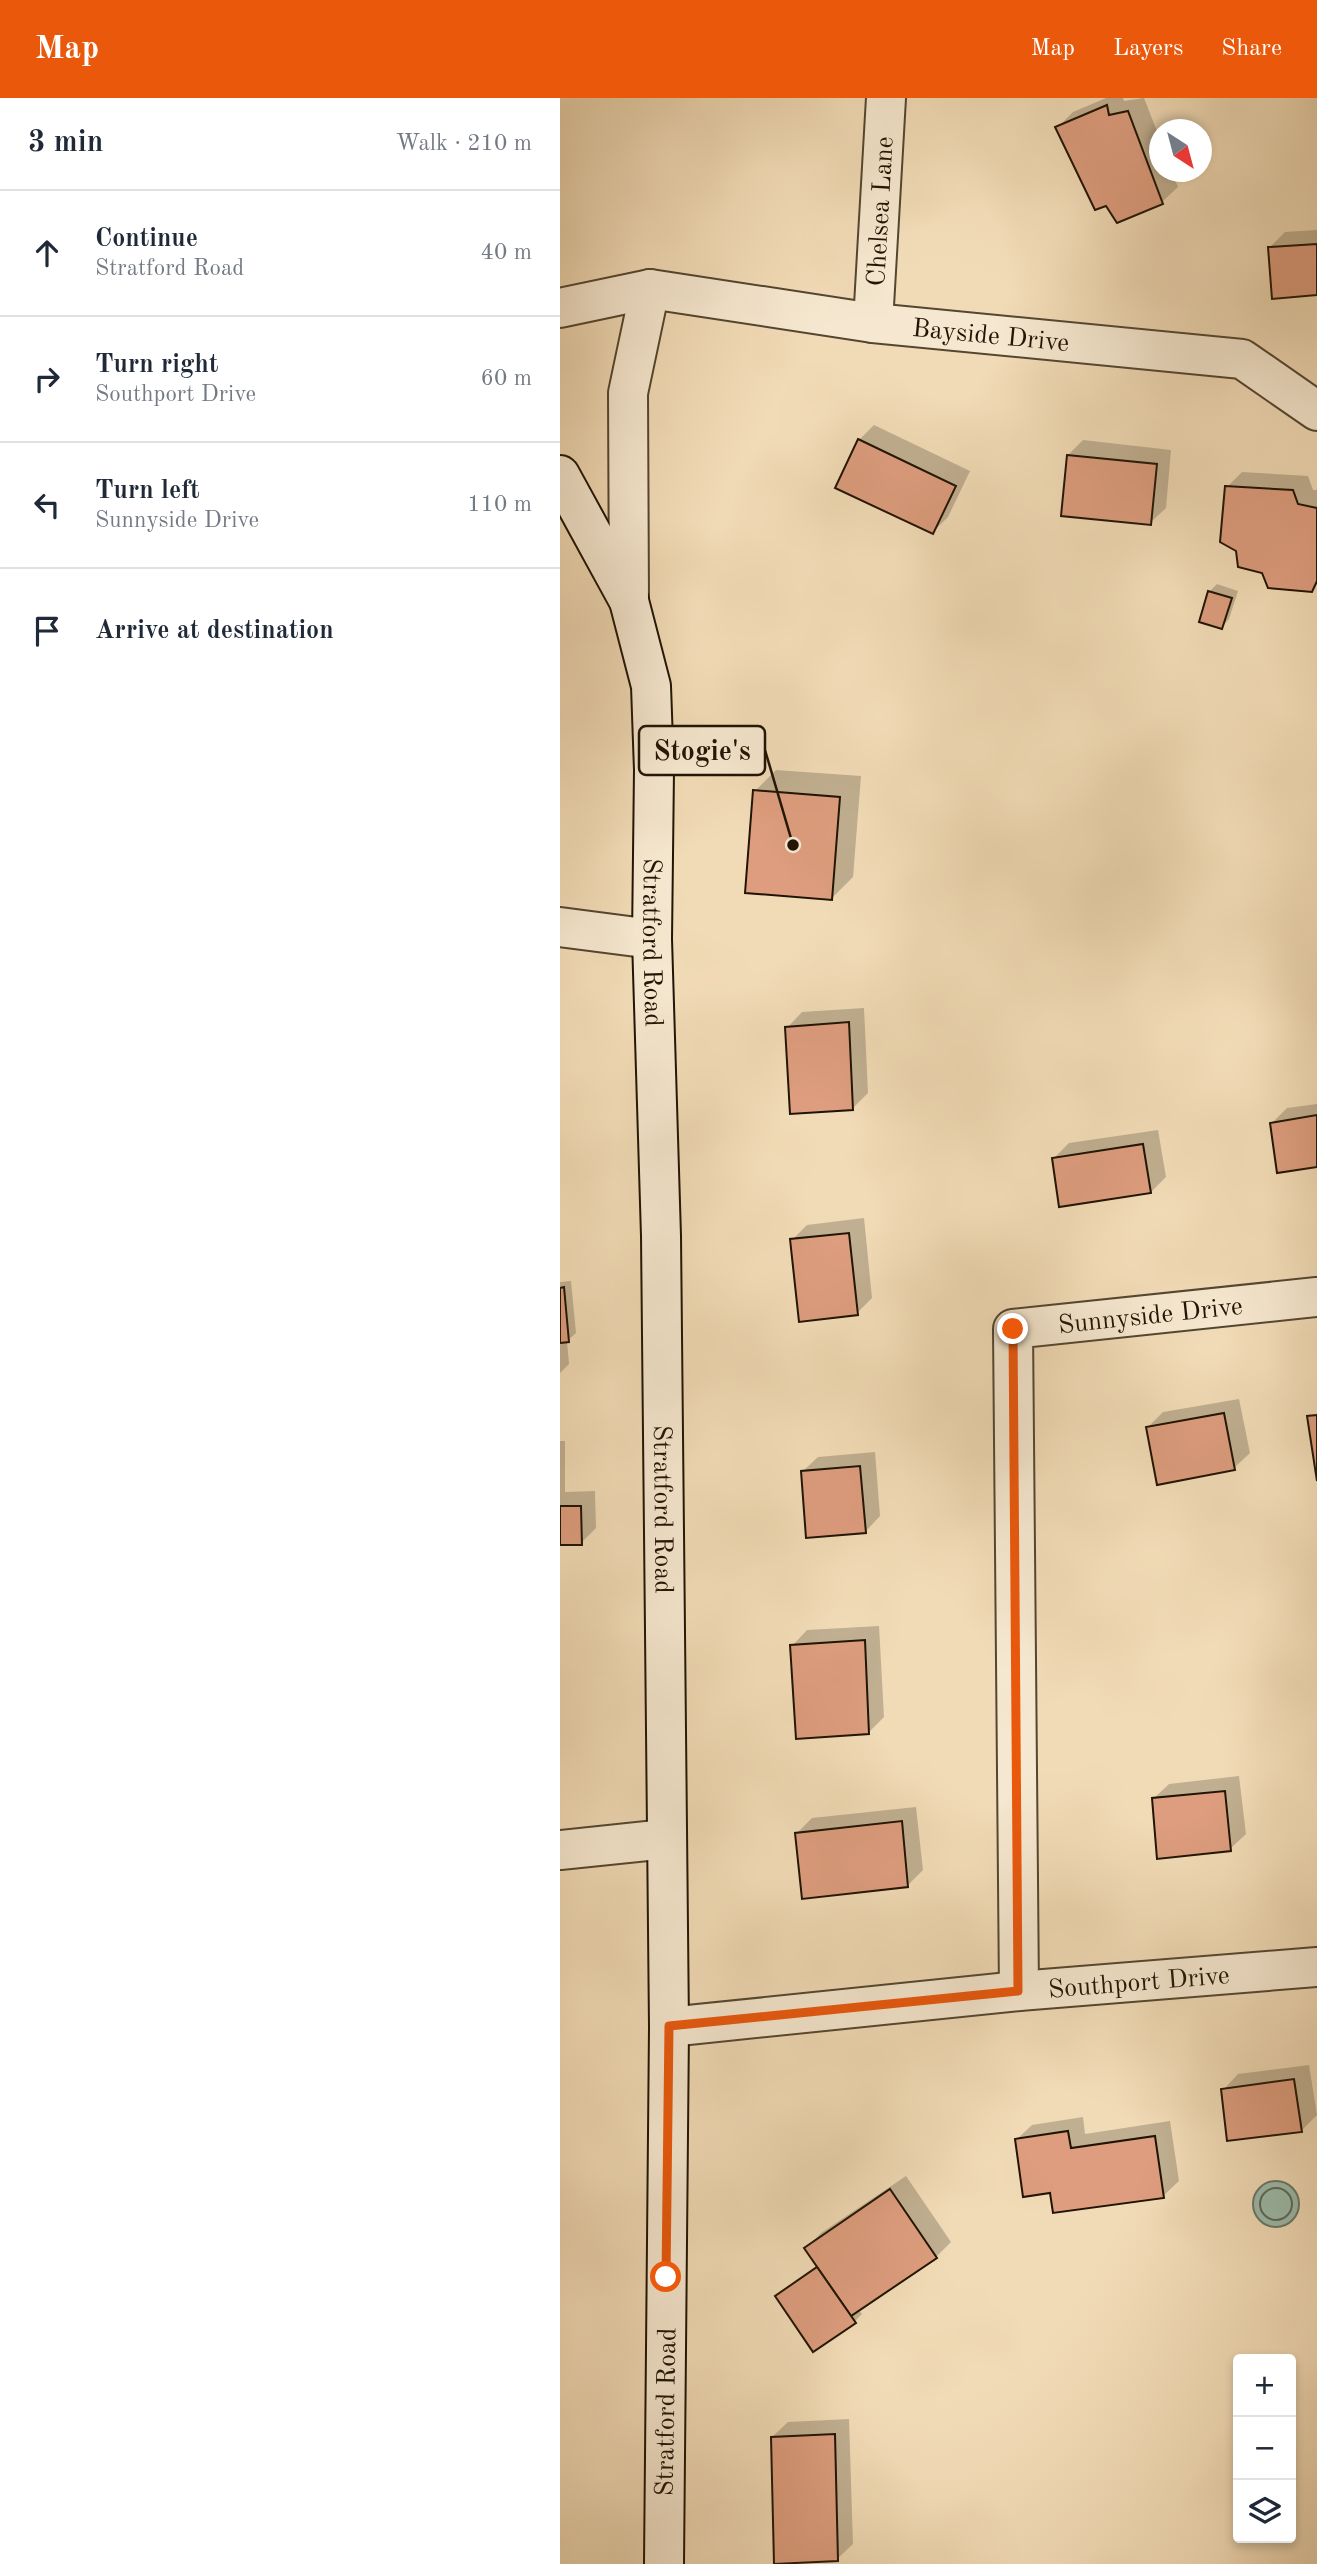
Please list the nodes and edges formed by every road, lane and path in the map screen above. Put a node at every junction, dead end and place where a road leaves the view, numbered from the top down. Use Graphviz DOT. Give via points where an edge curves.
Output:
graph roads {
  1 [pos="886,98"];
  2 [pos="650,289"];
  3 [pos="560,308"];
  4 [pos="873,323"];
  5 [pos="1317,411"];
  6 [pos="560,475"];
  7 [pos="629,601"];
  8 [pos="560,927"];
  9 [pos="652,939"];
  10 [pos="1317,1297"];
  11 [pos="667,1839"];
  12 [pos="560,1850"];
  13 [pos="1317,1967"];
  14 [pos="1018,1991"];
  15 [pos="669,2026"];
  16 [pos="664,2564"];
  1 -- 4 [label="street, Chelsea Lane"];
  2 -- 3 [label="street, Bayside Drive"];
  2 -- 4 [label="street, Bayside Drive"];
  2 -- 7 [label="street" via="628,393"];
  4 -- 5 [label="street, Bayside Drive" via="1242,359"];
  6 -- 7 [label="street, Stratford Road"];
  7 -- 9 [label="street, Stratford Road" via="651,686"];
  8 -- 9 [label="street"];
  9 -- 11 [label="street, Stratford Road" via="661,1236"];
  10 -- 14 [label="street, Sunnyside Drive" via="1013,1329"];
  11 -- 12 [label="street"];
  11 -- 15 [label="street, Stratford Road"];
  13 -- 14 [label="street, Southport Drive"];
  14 -- 15 [label="street, Southport Drive"];
  15 -- 16 [label="street, Stratford Road"];
}
